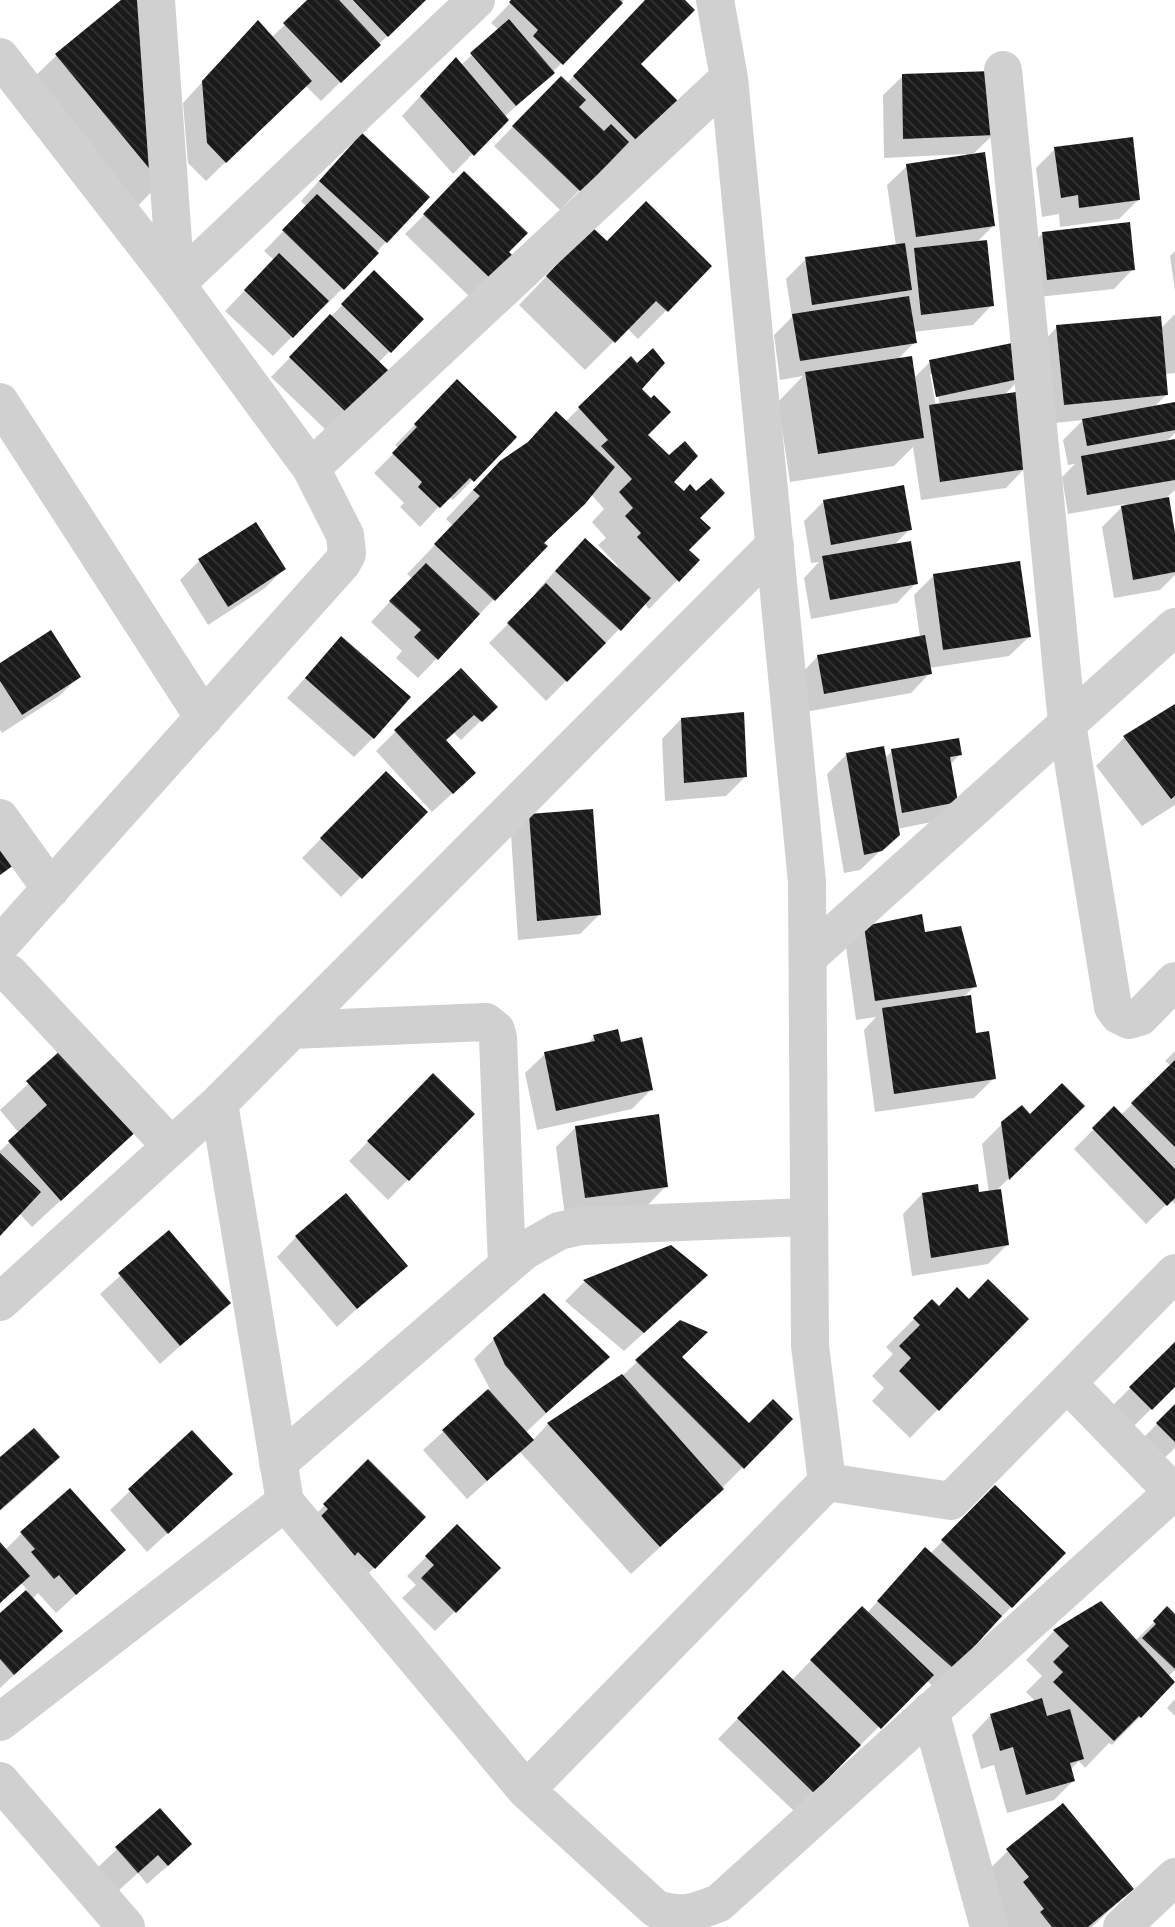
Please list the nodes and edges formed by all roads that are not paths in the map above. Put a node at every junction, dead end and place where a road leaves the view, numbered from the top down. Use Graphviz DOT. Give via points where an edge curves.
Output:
graph roads {
  1 [pos="156,0"];
  2 [pos="476,0"];
  3 [pos="715,0"];
  4 [pos="0,57"];
  5 [pos="1003,69"];
  6 [pos="729,78"];
  7 [pos="176,284"];
  8 [pos="0,402"];
  9 [pos="311,468"];
  10 [pos="775,545"];
  11 [pos="1175,627"];
  12 [pos="204,718"];
  13 [pos="1067,723"];
  14 [pos="0,818"];
  15 [pos="51,889"];
  16 [pos="0,945"];
  17 [pos="808,957"];
  18 [pos="0,970"];
  19 [pos="1175,981"];
  20 [pos="291,1030"];
  21 [pos="219,1103"];
  22 [pos="171,1146"];
  23 [pos="809,1217"];
  24 [pos="507,1265"];
  25 [pos="1175,1273"];
  26 [pos="0,1302"];
  27 [pos="1068,1383"];
  28 [pos="278,1463"];
  29 [pos="827,1482"];
  30 [pos="1174,1493"];
  31 [pos="285,1502"];
  32 [pos="930,1712"];
  33 [pos="0,1722"];
  34 [pos="0,1780"];
  35 [pos="526,1790"];
  36 [pos="1175,1877"];
  37 [pos="1134,1923"];
  38 [pos="127,1927"];
  39 [pos="989,1927"];
  1 -- 7 [label="street"];
  2 -- 7 [label="street"];
  3 -- 6 [label="street"];
  4 -- 7 [label="street"];
  5 -- 13 [label="street"];
  6 -- 9 [label="street"];
  6 -- 10 [label="street"];
  7 -- 9 [label="street"];
  8 -- 12 [label="street"];
  9 -- 12 [label="street" via="345,535 347,554"];
  10 -- 17 [label="street" via="807,882"];
  10 -- 20 [label="street"];
  11 -- 13 [label="street"];
  12 -- 15 [label="street"];
  13 -- 17 [label="street"];
  13 -- 19 [label="street" via="1113,1007 1129,1020 1140,1017"];
  14 -- 15 [label="street"];
  15 -- 16 [label="street"];
  17 -- 23 [label="street"];
  18 -- 22 [label="street" via="9,973"];
  20 -- 21 [label="street"];
  20 -- 24 [label="street" via="492,1026 498,1038"];
  21 -- 22 [label="street"];
  21 -- 28 [label="street"];
  22 -- 26 [label="street"];
  23 -- 24 [label="street" via="581,1226 541,1239"];
  23 -- 29 [label="street" via="810,1346"];
  24 -- 28 [label="street"];
  25 -- 27 [label="street"];
  27 -- 29 [label="street" via="951,1501"];
  27 -- 30 [label="street"];
  28 -- 31 [label="street"];
  29 -- 35 [label="street"];
  30 -- 32 [label="street"];
  31 -- 33 [label="street"];
  31 -- 35 [label="street"];
  32 -- 35 [label="street" via="719,1903 699,1911 677,1915 656,1909"];
  32 -- 39 [label="street"];
  34 -- 38 [label="street"];
  36 -- 37 [label="street"];
}
